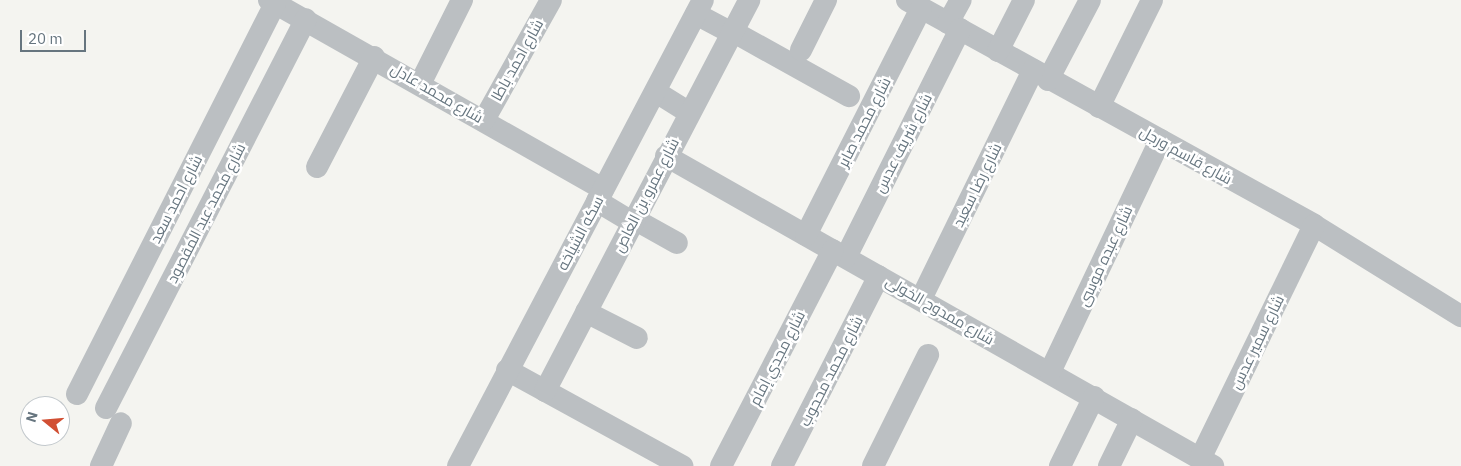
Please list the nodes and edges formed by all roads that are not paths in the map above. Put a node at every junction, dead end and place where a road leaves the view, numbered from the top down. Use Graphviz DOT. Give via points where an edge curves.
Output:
graph roads {
  1 [pos="462,0"];
  2 [pos="551,0"];
  3 [pos="749,0"];
  4 [pos="826,0"];
  5 [pos="961,0"];
  6 [pos="1024,0"];
  7 [pos="1090,0"];
  8 [pos="1152,0"];
  9 [pos="272,2"];
  10 [pos="914,4"];
  11 [pos="700,7"];
  12 [pos="306,19"];
  13 [pos="954,26"];
  14 [pos="732,32"];
  15 [pos="801,50"];
  16 [pos="998,51"];
  17 [pos="374,57"];
  18 [pos="1041,75"];
  19 [pos="420,84"];
  20 [pos="656,92"];
  21 [pos="848,96"];
  22 [pos="1099,107"];
  23 [pos="689,114"];
  24 [pos="484,120"];
  25 [pos="1160,140"];
  26 [pos="666,156"];
  27 [pos="317,166"];
  28 [pos="600,195"];
  29 [pos="633,221"];
  30 [pos="1314,225"];
  31 [pos="806,235"];
  32 [pos="677,243"];
  33 [pos="839,254"];
  34 [pos="879,276"];
  35 [pos="921,299"];
  36 [pos="586,312"];
  37 [pos="1461,316"];
  38 [pos="637,338"];
  39 [pos="928,355"];
  40 [pos="507,370"];
  41 [pos="1050,372"];
  42 [pos="545,391"];
  43 [pos="77,394"];
  44 [pos="1094,397"];
  45 [pos="1132,419"];
  46 [pos="1206,462"];
  47 [pos="101,466"];
  48 [pos="458,466"];
  49 [pos="682,466"];
  50 [pos="721,466"];
  51 [pos="782,466"];
  52 [pos="873,466"];
  53 [pos="1060,466"];
  54 [pos="1109,466"];
  1 -- 19 [label="street"];
  2 -- 24 [label="street, شارع احمد باطا"];
  3 -- 14 [label="street, شارع عمرو بن العاص"];
  4 -- 15 [label="street"];
  5 -- 13 [label="street, شارع شريف عدس"];
  6 -- 16 [label="street"];
  7 -- 18 [label="street, شارع رضا سعيد"];
  8 -- 22 [label="street"];
  9 -- 12 [label="street, شارع محمد عادل"];
  9 -- 43 [label="street, شارع احمد سعد"];
  10 -- 13 [label="street, شارع قاسم ورجل"];
  10 -- 31 [label="street, شارع محمد صابر"];
  11 -- 14 [label="street"];
  11 -- 20 [label="street, سكه الشياخه"];
  12 -- 17 [label="street, شارع محمد عادل"];
  12 -- 47 [label="street, شارع محمد عبد المقصود" via="114,415"];
  13 -- 16 [label="street, شارع قاسم ورجل"];
  13 -- 33 [label="street, شارع شريف عدس"];
  14 -- 21 [label="street"];
  14 -- 23 [label="street, شارع عمرو بن العاص"];
  16 -- 18 [label="street, شارع قاسم ورجل"];
  17 -- 19 [label="street, شارع محمد عادل"];
  17 -- 27 [label="street"];
  18 -- 22 [label="street, شارع قاسم ورجل"];
  18 -- 35 [label="street, شارع رضا سعيد"];
  19 -- 24 [label="street, شارع محمد عادل"];
  20 -- 23 [label="street"];
  20 -- 28 [label="street, سكه الشياخه"];
  22 -- 25 [label="street, شارع قاسم ورجل"];
  23 -- 26 [label="street, شارع عمرو بن العاص"];
  24 -- 28 [label="street, شارع محمد عادل"];
  25 -- 30 [label="street, شارع قاسم ورجل"];
  25 -- 41 [label="street, شارع عبده موسى"];
  26 -- 29 [label="street, شارع عمرو بن العاص"];
  26 -- 31 [label="street, شارع ممدوح الخولى"];
  28 -- 29 [label="street, شارع محمد عادل"];
  28 -- 40 [label="street, سكه الشياخه"];
  29 -- 32 [label="street, شارع محمد عادل"];
  29 -- 36 [label="street, شارع عمرو بن العاص"];
  30 -- 37 [label="street, شارع قاسم ورجل"];
  30 -- 46 [label="street, شارع سمير عدس"];
  31 -- 33 [label="street, شارع ممدوح الخولى"];
  33 -- 34 [label="street, شارع ممدوح الخولى"];
  33 -- 50 [label="street, شارع مجدي إمام"];
  34 -- 35 [label="street, شارع ممدوح الخولى"];
  34 -- 51 [label="street, شارع محمد محجوب"];
  35 -- 41 [label="street, شارع ممدوح الخولى"];
  36 -- 38 [label="street"];
  36 -- 42 [label="street, شارع عمرو بن العاص"];
  39 -- 52 [label="street"];
  40 -- 42 [label="street"];
  40 -- 48 [label="street, سكه الشياخه"];
  41 -- 44 [label="street, شارع ممدوح الخولى"];
  42 -- 49 [label="street"];
  44 -- 45 [label="street, شارع ممدوح الخولى"];
  44 -- 53 [label="street"];
  45 -- 46 [label="street, شارع ممدوح الخولى"];
  45 -- 54 [label="street"];
}
